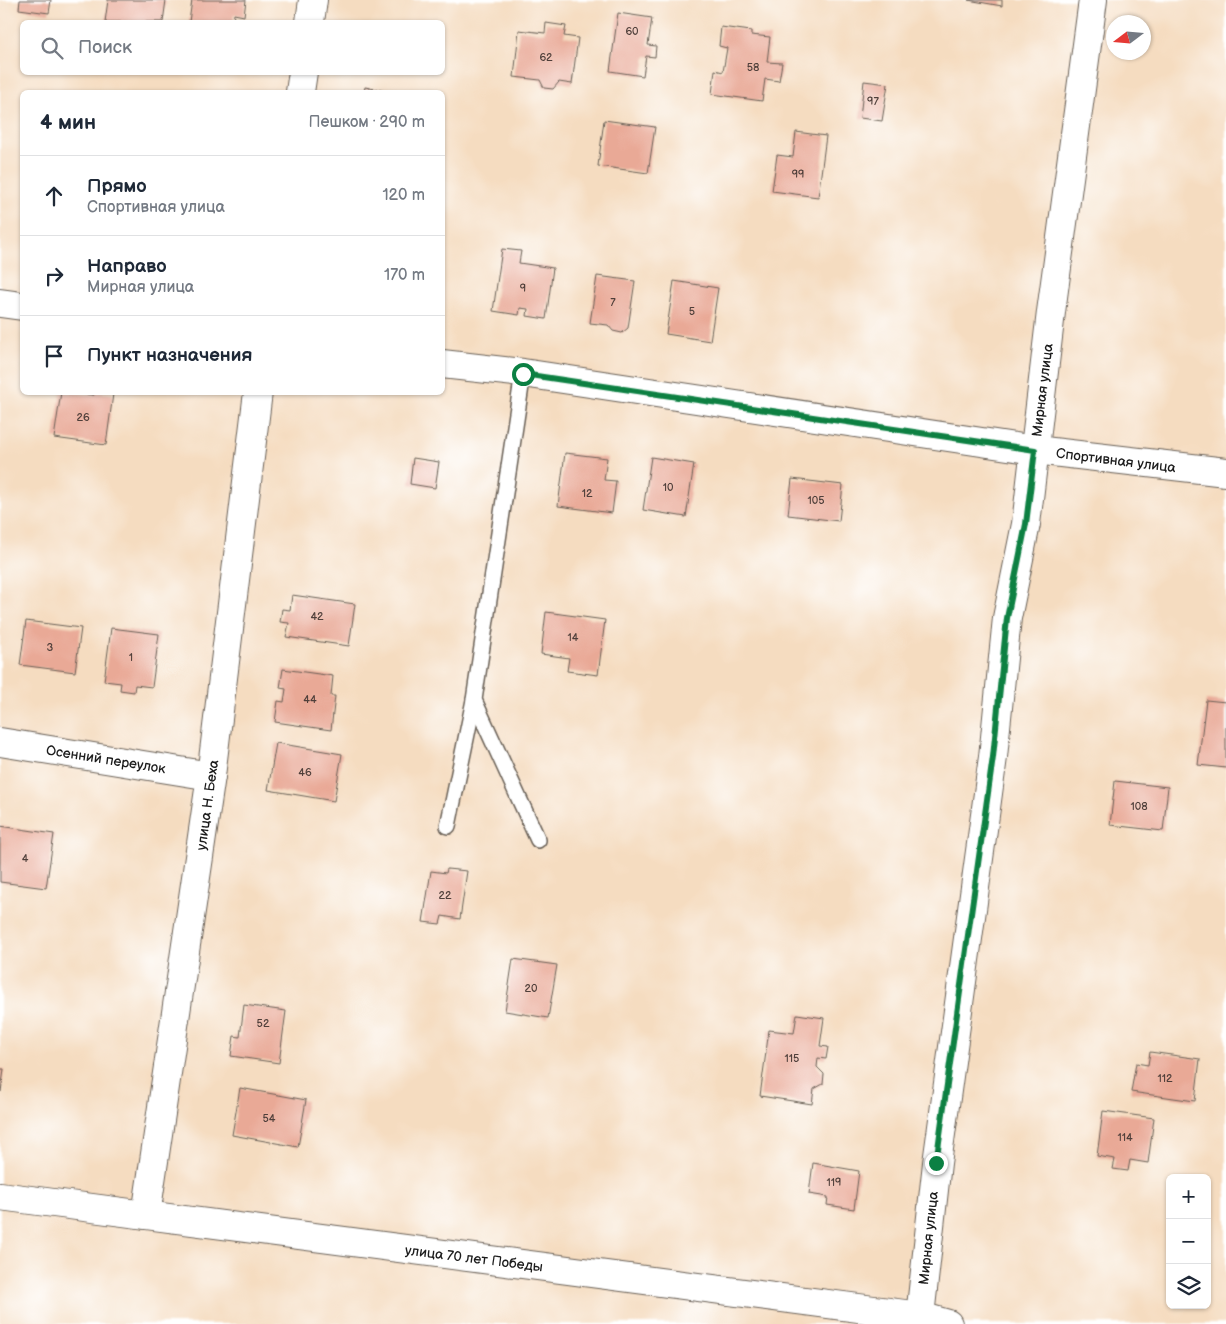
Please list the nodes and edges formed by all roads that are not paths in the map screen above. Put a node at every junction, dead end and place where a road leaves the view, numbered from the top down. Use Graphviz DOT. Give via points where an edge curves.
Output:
graph roads {
  1 [pos="313,0"];
  2 [pos="1093,0"];
  3 [pos="310,20"];
  4 [pos="303,75"];
  5 [pos="300,90"];
  6 [pos="0,303"];
  7 [pos="20,306"];
  8 [pos="445,364"];
  9 [pos="523,374"];
  10 [pos="258,395"];
  11 [pos="1035,450"];
  12 [pos="1226,472"];
  13 [pos="474,700"];
  14 [pos="0,742"];
  15 [pos="211,776"];
  16 [pos="448,826"];
  17 [pos="538,840"];
  18 [pos="0,1196"];
  19 [pos="146,1215"];
  20 [pos="920,1316"];
  21 [pos="948,1324"];
  1 -- 3 [label="street"];
  2 -- 11 [label="street, Мирная улица"];
  4 -- 5 [label="street"];
  6 -- 7 [label="street"];
  8 -- 9 [label="street, Спортивная улица"];
  9 -- 11 [label="street, Спортивная улица"];
  9 -- 13 [label="lane"];
  10 -- 15 [label="street, улица Н. Беха"];
  11 -- 12 [label="street, Спортивная улица"];
  11 -- 20 [label="street, Мирная улица" via="1026,524 1007,618 993,757 936,1163"];
  13 -- 16 [label="lane"];
  13 -- 17 [label="lane"];
  14 -- 15 [label="street, Осенний переулок"];
  15 -- 19 [label="street, улица Н. Беха"];
  18 -- 19 [label="street, улица 70 лет Победы"];
  19 -- 20 [label="street, улица 70 лет Победы"];
  20 -- 21 [label="street, улица 70 лет Победы"];
}
